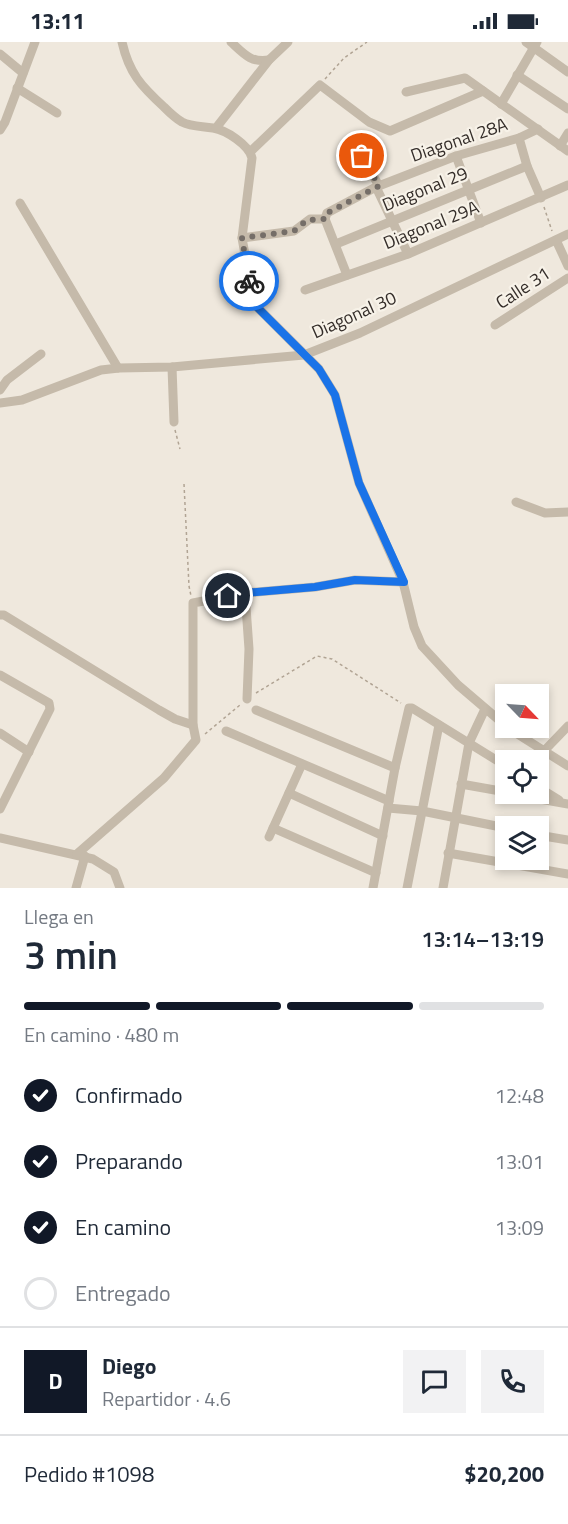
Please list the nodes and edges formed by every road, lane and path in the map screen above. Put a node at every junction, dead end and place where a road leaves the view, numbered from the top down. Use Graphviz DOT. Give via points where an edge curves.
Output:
graph roads {
  1 [pos="35,42"];
  2 [pos="122,42"];
  3 [pos="231,42"];
  4 [pos="288,42"];
  5 [pos="367,42"];
  6 [pos="533,44"];
  7 [pos="0,54"];
  8 [pos="269,60"];
  9 [pos="568,72"];
  10 [pos="22,73"];
  11 [pos="517,75"];
  12 [pos="320,85"];
  13 [pos="17,88"];
  14 [pos="483,91"];
  15 [pos="406,92"];
  16 [pos="501,104"];
  17 [pos="568,109"];
  18 [pos="57,113"];
  19 [pos="216,128"];
  20 [pos="538,129"];
  21 [pos="0,130"];
  22 [pos="568,133"];
  23 [pos="519,138"];
  24 [pos="564,148"];
  25 [pos="250,152"];
  26 [pos="456,156"];
  27 [pos="527,166"];
  28 [pos="345,167"];
  29 [pos="568,185"];
  30 [pos="377,187"];
  31 [pos="467,189"];
  32 [pos="541,198"];
  33 [pos="20,203"];
  34 [pos="326,216"];
  35 [pos="391,221"];
  36 [pos="481,223"];
  37 [pos="568,234"];
  38 [pos="242,238"];
  39 [pos="556,240"];
  40 [pos="336,244"];
  41 [pos="408,254"];
  42 [pos="568,266"];
  43 [pos="347,275"];
  44 [pos="568,278"];
  45 [pos="304,290"];
  46 [pos="495,325"];
  47 [pos="41,354"];
  48 [pos="304,355"];
  49 [pos="172,367"];
  50 [pos="118,368"];
  51 [pos="0,390"];
  52 [pos="0,403"];
  53 [pos="174,422"];
  54 [pos="180,449"];
  55 [pos="184,484"];
  56 [pos="516,502"];
  57 [pos="568,512"];
  58 [pos="404,582"];
  59 [pos="245,593"];
  60 [pos="193,603"];
  61 [pos="0,615"];
  62 [pos="0,675"];
  63 [pos="247,699"];
  64 [pos="409,708"];
  65 [pos="485,709"];
  66 [pos="256,710"];
  67 [pos="495,717"];
  68 [pos="193,725"];
  69 [pos="439,725"];
  70 [pos="568,726"];
  71 [pos="226,731"];
  72 [pos="0,733"];
  73 [pos="524,738"];
  74 [pos="196,740"];
  75 [pos="469,743"];
  76 [pos="542,750"];
  77 [pos="545,750"];
  78 [pos="29,752"];
  79 [pos="549,754"];
  80 [pos="495,759"];
  81 [pos="302,764"];
  82 [pos="568,766"];
  83 [pos="395,768"];
  84 [pos="461,784"];
  85 [pos="495,790"];
  86 [pos="289,793"];
  87 [pos="549,793"];
  88 [pos="549,801"];
  89 [pos="2,802"];
  90 [pos="388,804"];
  91 [pos="567,804"];
  92 [pos="422,811"];
  93 [pos="455,819"];
  94 [pos="495,826"];
  95 [pos="383,836"];
  96 [pos="549,837"];
  97 [pos="0,838"];
  98 [pos="568,840"];
  99 [pos="448,853"];
  100 [pos="81,855"];
  101 [pos="376,873"];
  102 [pos="568,874"];
  103 [pos="76,888"];
  104 [pos="120,888"];
  105 [pos="374,888"];
  106 [pos="407,888"];
  107 [pos="443,888"];
  1 -- 10 [label="street"];
  2 -- 19 [label="street" via="126,61 136,78 171,113 190,125"];
  3 -- 8 [label="street" via="247,58"];
  4 -- 8 [label="street"];
  5 -- 12 [label="path" via="344,58"];
  6 -- 9 [label="street"];
  6 -- 11 [label="street"];
  7 -- 10 [label="street"];
  8 -- 19 [label="street"];
  10 -- 13 [label="street"];
  11 -- 16 [label="street"];
  11 -- 17 [label="street"];
  12 -- 14 [label="street" via="385,131"];
  12 -- 25 [label="street"];
  13 -- 18 [label="street"];
  13 -- 21 [label="street"];
  14 -- 15 [label="street" via="465,78"];
  14 -- 16 [label="street"];
  16 -- 20 [label="street"];
  19 -- 25 [label="street"];
  20 -- 23 [label="street, Diagonal 28A"];
  20 -- 24 [label="street"];
  22 -- 24 [label="street"];
  23 -- 26 [label="street, Diagonal 28A"];
  23 -- 27 [label="street"];
  25 -- 38 [label="street"];
  26 -- 30 [label="street, Diagonal 28A"];
  26 -- 31 [label="street"];
  27 -- 31 [label="street, Diagonal 29"];
  27 -- 32 [label="street"];
  28 -- 30 [label="street" via="361,156"];
  29 -- 32 [label="street, Diagonal 29A"];
  30 -- 34 [label="street, Diagonal 28A"];
  30 -- 35 [label="street"];
  31 -- 35 [label="street, Diagonal 29"];
  31 -- 36 [label="street"];
  32 -- 36 [label="street, Diagonal 29A"];
  32 -- 39 [label="path"];
  33 -- 50 [label="street"];
  34 -- 38 [label="street, Diagonal 28A" via="307,220 294,231"];
  34 -- 40 [label="street"];
  35 -- 40 [label="street, Diagonal 29"];
  35 -- 41 [label="street"];
  36 -- 41 [label="street, Diagonal 29A"];
  37 -- 39 [label="street, Diagonal 30"];
  38 -- 48 [label="street" via="254,304"];
  39 -- 42 [label="street"];
  39 -- 48 [label="street, Diagonal 30" via="360,333"];
  40 -- 43 [label="street"];
  41 -- 43 [label="street, Diagonal 29A"];
  43 -- 45 [label="street, Diagonal 29A"];
  44 -- 46 [label="street, Calle 31"];
  47 -- 51 [label="street"];
  48 -- 49 [label="street, Diagonal 30"];
  48 -- 58 [label="street" via="319,369 335,395 359,483"];
  49 -- 50 [label="street, Diagonal 30"];
  49 -- 53 [label="street"];
  50 -- 52 [label="street, Diagonal 30" via="85,375 22,400"];
  53 -- 54 [label="path"];
  55 -- 60 [label="path"];
  56 -- 57 [label="street" via="545,513"];
  58 -- 59 [label="street" via="355,580"];
  58 -- 65 [label="street" via="422,646"];
  59 -- 60 [label="street"];
  59 -- 63 [label="street"];
  60 -- 68 [label="street"];
  61 -- 68 [label="street" via="159,710"];
  62 -- 78 [label="street" via="48,703 50,709"];
  63 -- 64 [label="path" via="317,656 332,659"];
  63 -- 74 [label="path"];
  64 -- 69 [label="street"];
  64 -- 83 [label="street"];
  65 -- 67 [label="street"];
  65 -- 75 [label="street"];
  66 -- 83 [label="street"];
  68 -- 74 [label="street"];
  69 -- 75 [label="street"];
  69 -- 92 [label="street"];
  70 -- 77 [label="street"];
  71 -- 81 [label="street"];
  72 -- 78 [label="street"];
  73 -- 76 [label="street"];
  74 -- 100 [label="street" via="164,778"];
  75 -- 80 [label="street"];
  75 -- 84 [label="street"];
  78 -- 89 [label="street"];
  79 -- 82 [label="street"];
  81 -- 86 [label="street"];
  81 -- 90 [label="street"];
  83 -- 90 [label="street"];
  84 -- 85 [label="street"];
  84 -- 93 [label="street"];
  86 -- 95 [label="street"];
  86 -- 101 [label="street" via="271,833"];
  87 -- 91 [label="street"];
  88 -- 91 [label="street"];
  90 -- 92 [label="street"];
  90 -- 95 [label="street"];
  92 -- 93 [label="street"];
  92 -- 106 [label="street"];
  93 -- 94 [label="street"];
  93 -- 99 [label="street"];
  95 -- 101 [label="street"];
  96 -- 98 [label="street"];
  97 -- 100 [label="street"];
  99 -- 102 [label="street"];
  99 -- 107 [label="street"];
  100 -- 103 [label="street"];
  100 -- 104 [label="street" via="111,869"];
  101 -- 105 [label="street"];
}
